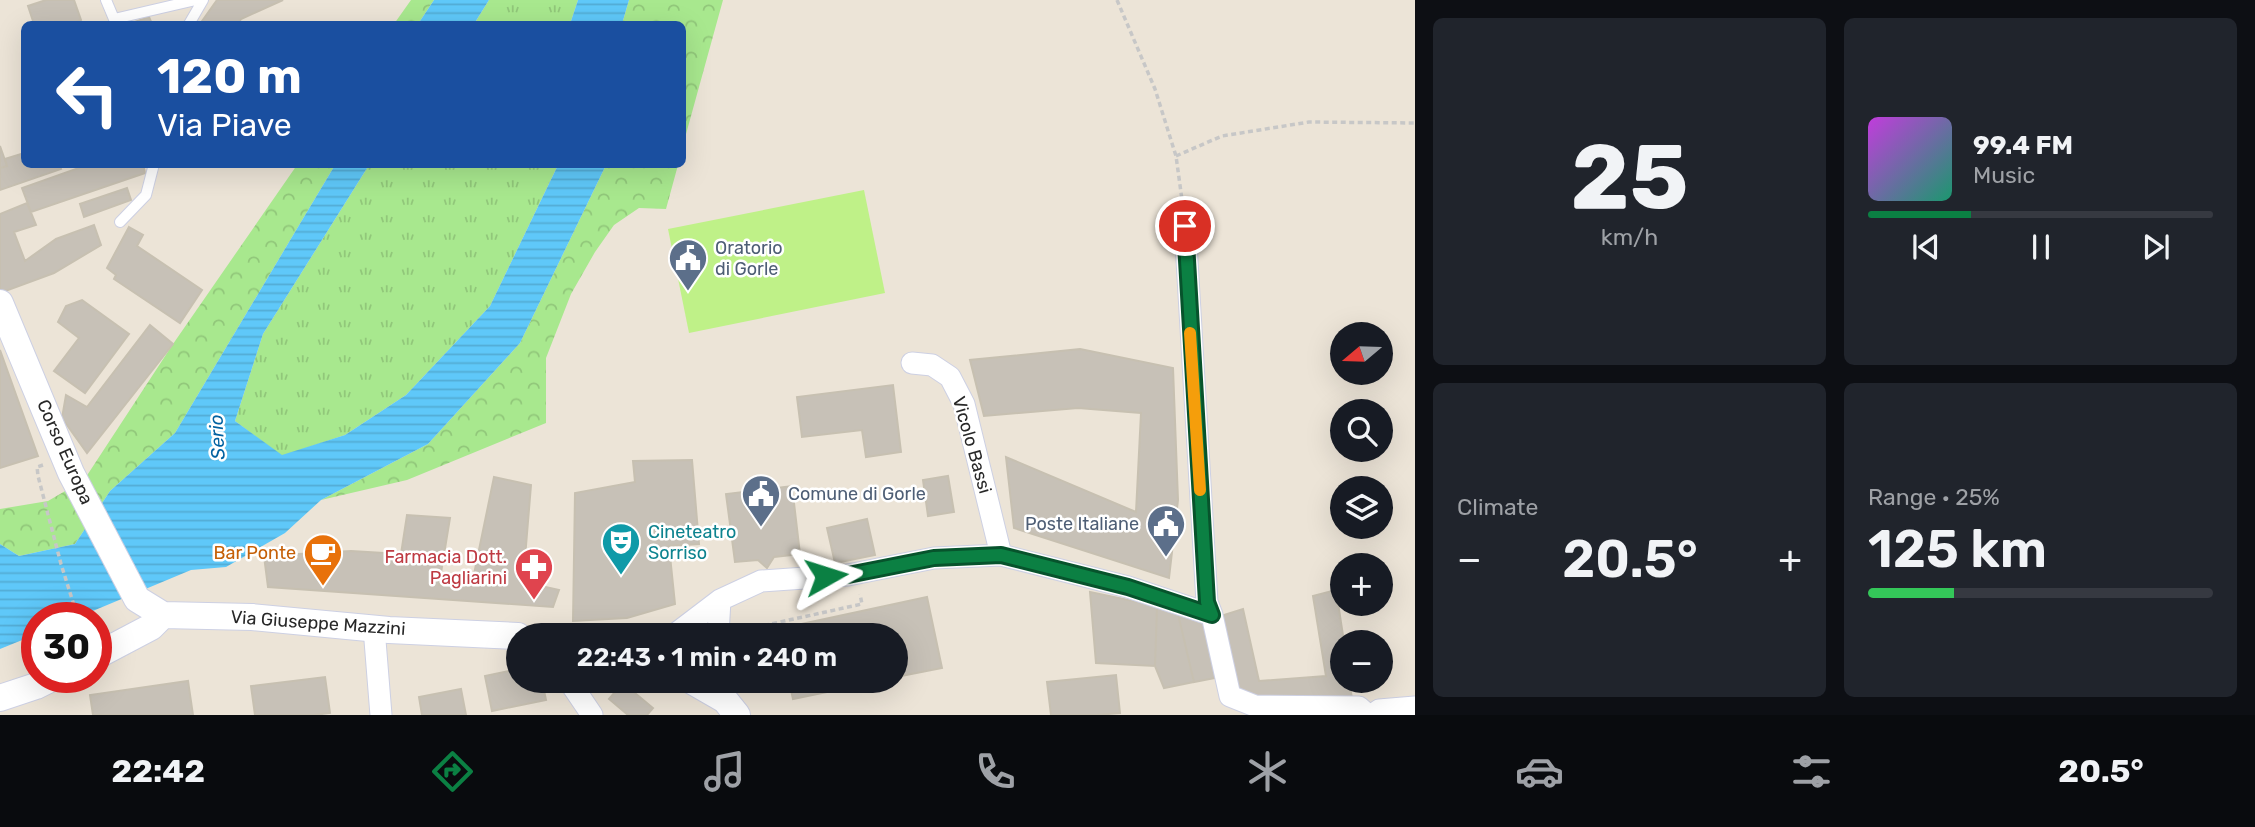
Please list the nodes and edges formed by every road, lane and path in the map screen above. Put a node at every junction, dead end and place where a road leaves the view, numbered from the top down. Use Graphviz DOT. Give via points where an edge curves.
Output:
graph roads {
  1 [pos="106,0"];
  2 [pos="196,0"];
  3 [pos="203,0"];
  4 [pos="1118,0"];
  5 [pos="191,21"];
  6 [pos="1415,123"];
  7 [pos="1176,156"];
  8 [pos="153,168"];
  9 [pos="120,222"];
  10 [pos="1186,234"];
  11 [pos="0,303"];
  12 [pos="912,363"];
  13 [pos="37,476"];
  14 [pos="1001,555"];
  15 [pos="720,600"];
  16 [pos="73,602"];
  17 [pos="862,604"];
  18 [pos="163,615"];
  19 [pos="1212,615"];
  20 [pos="690,623"];
  21 [pos="724,623"];
  22 [pos="776,623"];
  23 [pos="374,628"];
  24 [pos="506,637"];
  25 [pos="112,648"];
  26 [pos="21,691"];
  27 [pos="577,693"];
  28 [pos="0,698"];
  29 [pos="1415,707"];
  30 [pos="381,715"];
  31 [pos="592,715"];
  32 [pos="1370,715"];
  1 -- 2 [label="lane" via="114,19"];
  3 -- 5 [label="lane"];
  4 -- 7 [label="path" via="1155,89"];
  6 -- 7 [label="path" via="1309,122 1222,136"];
  7 -- 10 [label="path"];
  8 -- 9 [label="lane" via="146,195"];
  10 -- 19 [label="street" via="1207,602"];
  11 -- 18 [label="street, Corso Europa" via="71,473 137,599"];
  12 -- 14 [label="street, Vicolo Bassi" via="932,365 950,377 964,404"];
  13 -- 16 [label="path"];
  14 -- 15 [label="street" via="934,558 848,575 761,581"];
  14 -- 19 [label="street" via="1128,587"];
  15 -- 20 [label="street"];
  15 -- 21 [label="street"];
  17 -- 22 [label="path"];
  18 -- 23 [label="street, Via Giuseppe Mazzini" via="253,617"];
  18 -- 25 [label="street" via="151,627"];
  19 -- 32 [label="street" via="1230,696 1255,706 1359,707"];
  23 -- 24 [label="street, Via Giuseppe Mazzini"];
  23 -- 30 [label="street"];
  26 -- 28 [label="street"];
  27 -- 31 [label="street"];
  29 -- 32 [label="street"];
}
